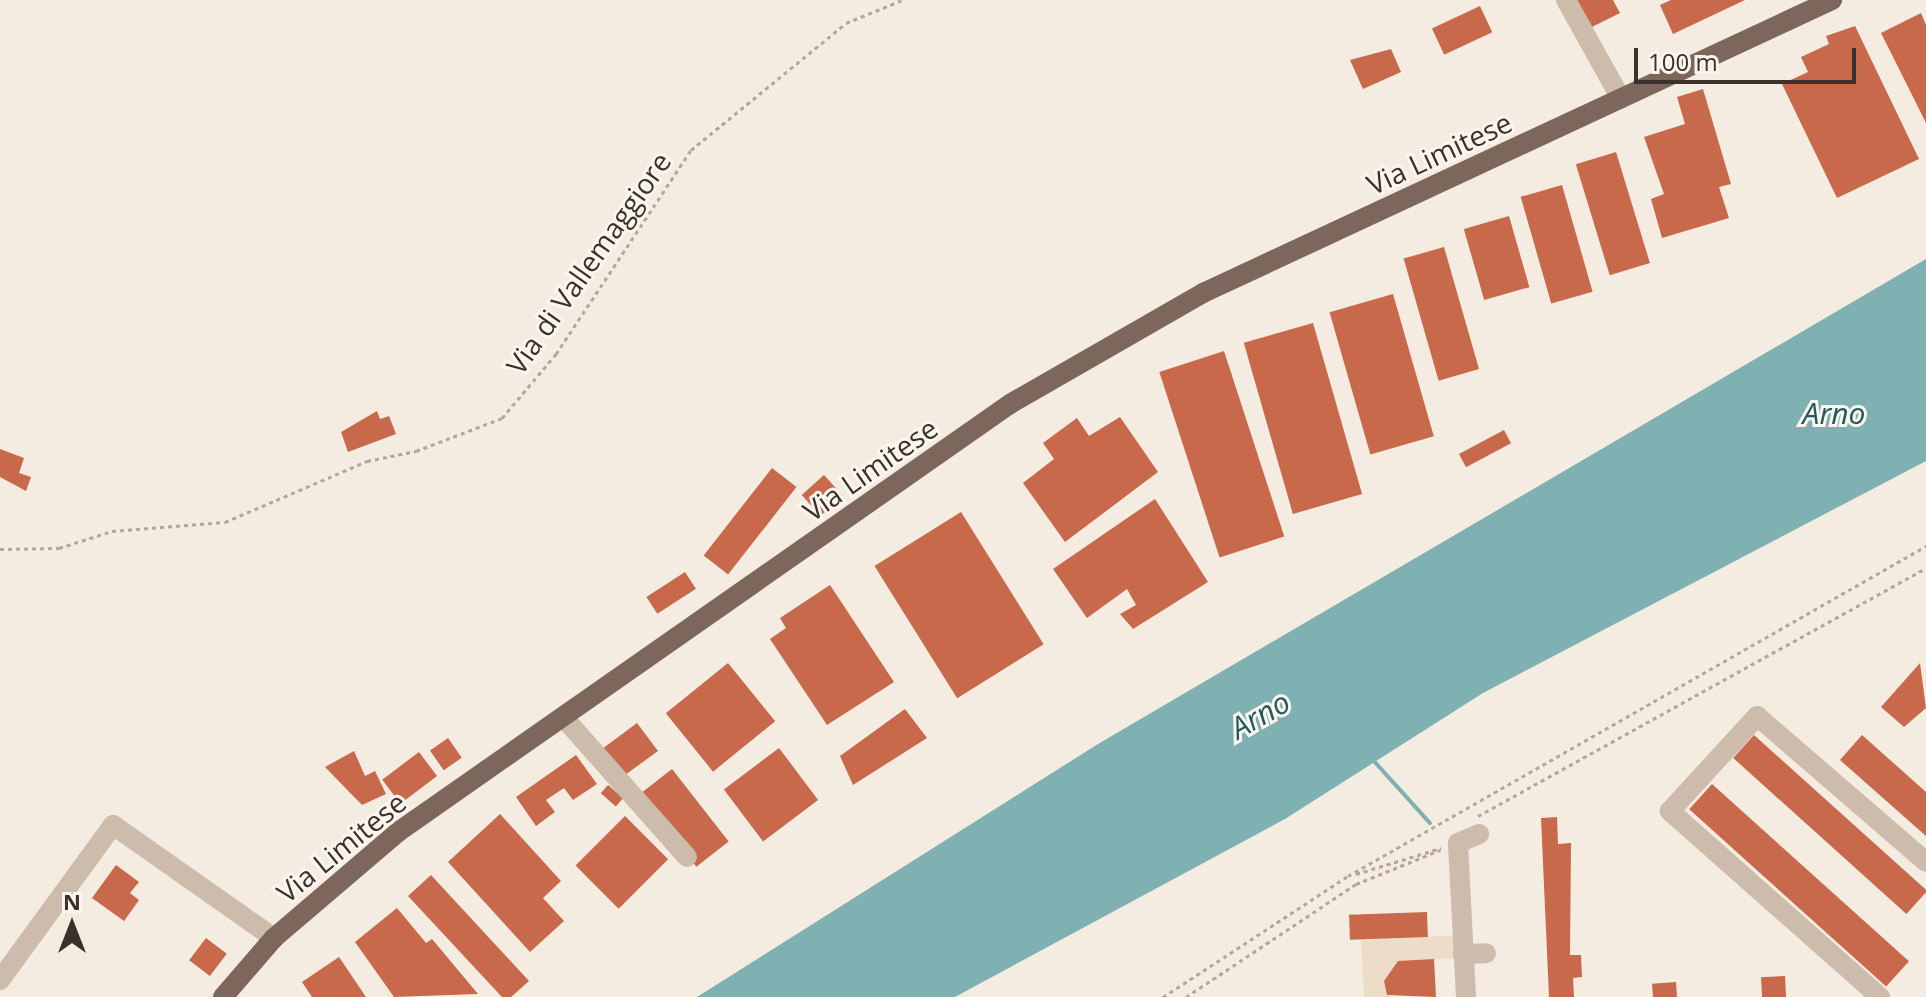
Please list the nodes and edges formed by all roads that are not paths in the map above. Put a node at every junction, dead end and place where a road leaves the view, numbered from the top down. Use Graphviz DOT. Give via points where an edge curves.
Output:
graph roads {
  1 [pos="1566,0"];
  2 [pos="1832,0"];
  3 [pos="1621,99"];
  4 [pos="565,719"];
  5 [pos="1458,838"];
  6 [pos="687,857"];
  7 [pos="1926,862"];
  8 [pos="274,938"];
  9 [pos="1486,953"];
  10 [pos="1463,954"];
  11 [pos="0,980"];
  12 [pos="223,997"];
  13 [pos="1466,997"];
  14 [pos="1880,997"];
  1 -- 3 [label="street"];
  2 -- 3 [label="main road, Via Limitese"];
  3 -- 4 [label="main road, Via Limitese" via="1203,293 1010,404"];
  4 -- 6 [label="street"];
  4 -- 8 [label="main road, Via Limitese" via="398,832"];
  5 -- 10 [label="street"];
  7 -- 14 [label="street" via="1757,716 1670,811"];
  8 -- 11 [label="street" via="113,825"];
  8 -- 12 [label="main road, Via Limitese"];
  9 -- 10 [label="street"];
  10 -- 13 [label="street"];
}
